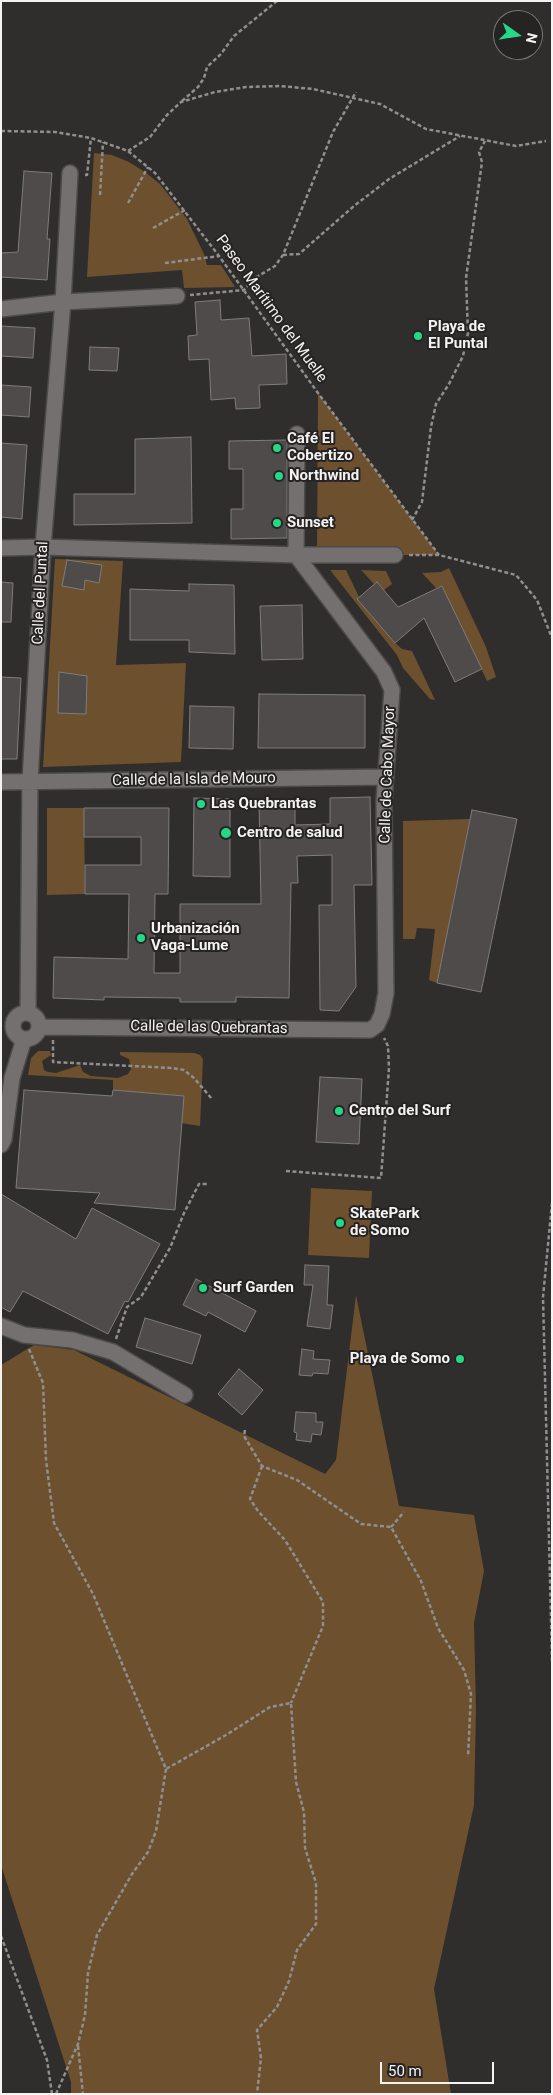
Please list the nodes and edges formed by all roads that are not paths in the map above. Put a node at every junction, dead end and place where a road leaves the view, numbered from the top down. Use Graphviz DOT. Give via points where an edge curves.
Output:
graph roads {
  1 [pos="70,174"];
  2 [pos="177,296"];
  3 [pos="63,302"];
  4 [pos="1,308"];
  5 [pos="298,434"];
  6 [pos="43,547"];
  7 [pos="1,548"];
  8 [pos="296,555"];
  9 [pos="395,556"];
  10 [pos="386,777"];
  11 [pos="1,782"];
  12 [pos="30,782"];
  13 [pos="28,1012"];
  14 [pos="7,1025"];
  15 [pos="377,1025"];
  16 [pos="46,1027"];
  17 [pos="24,1039"];
  18 [pos="2,1141"];
  19 [pos="9,1334"];
  20 [pos="185,1395"];
  1 -- 3 [label="street, Calle del Puntal"];
  2 -- 3 [label="street"];
  3 -- 4 [label="street"];
  3 -- 6 [label="street, Calle del Puntal"];
  5 -- 8 [label="street"];
  6 -- 7 [label="street"];
  6 -- 8 [label="street"];
  6 -- 12 [label="street, Calle del Puntal"];
  8 -- 9 [label="street"];
  8 -- 10 [label="street, Calle de Cabo Mayor" via="384,672 392,690"];
  10 -- 12 [label="street, Calle de la Isla de Mouro"];
  10 -- 15 [label="street, Calle de Cabo Mayor" via="386,993"];
  11 -- 12 [label="street, Calle de la Isla de Mouro"];
  12 -- 13 [label="street, Calle del Puntal"];
  13 -- 14 [label="street" via="19,1014"];
  13 -- 16 [label="street"];
  14 -- 17 [label="street"];
  15 -- 16 [label="street, Calle de las Quebrantas" via="370,1030"];
  16 -- 17 [label="street" via="33,1038"];
  17 -- 18 [label="street" via="12,1078"];
  19 -- 20 [label="street" via="72,1340 113,1352"];
}
